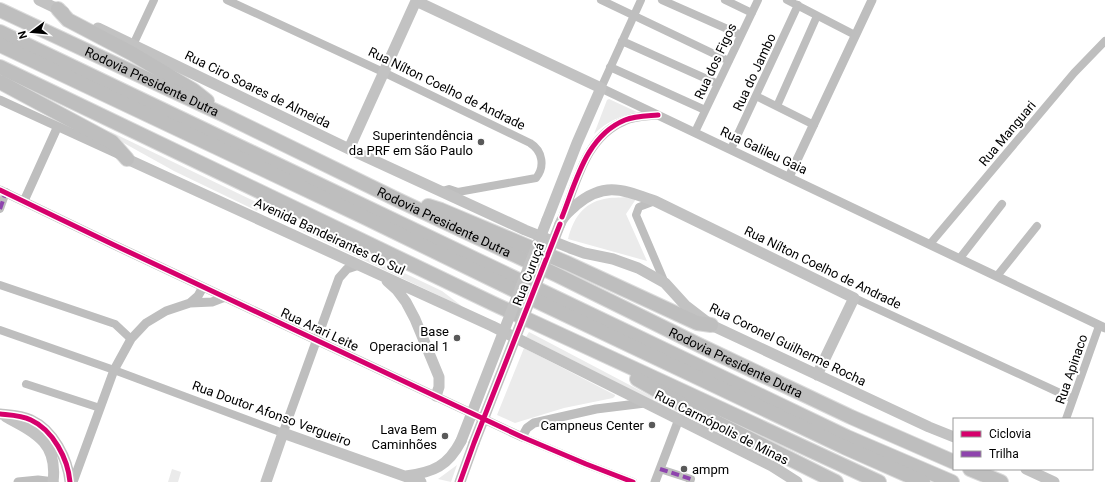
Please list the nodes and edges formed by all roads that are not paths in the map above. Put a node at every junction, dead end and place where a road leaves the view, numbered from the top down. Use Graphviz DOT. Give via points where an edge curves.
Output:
graph roads {
  1 [pos="39,0"];
  2 [pos="154,0"];
  3 [pos="227,0"];
  4 [pos="601,0"];
  5 [pos="641,0"];
  6 [pos="662,0"];
  7 [pos="724,0"];
  8 [pos="758,0"];
  9 [pos="788,0"];
  10 [pos="872,0"];
  11 [pos="417,1"];
  12 [pos="798,5"];
  13 [pos="58,9"];
  14 [pos="0,10"];
  15 [pos="752,13"];
  16 [pos="633,15"];
  17 [pos="817,16"];
  18 [pos="0,32"];
  19 [pos="741,35"];
  20 [pos="855,35"];
  21 [pos="622,41"];
  22 [pos="1105,42"];
  23 [pos="0,45"];
  24 [pos="133,45"];
  25 [pos="729,61"];
  26 [pos="0,67"];
  27 [pos="610,67"];
  28 [pos="383,72"];
  29 [pos="0,82"];
  30 [pos="718,84"];
  31 [pos="601,88"];
  32 [pos="756,96"];
  33 [pos="0,100"];
  34 [pos="777,106"];
  35 [pos="706,110"];
  36 [pos="222,114"];
  37 [pos="658,115"];
  38 [pos="814,125"];
  39 [pos="57,128"];
  40 [pos="695,132"];
  41 [pos="349,149"];
  42 [pos="731,150"];
  43 [pos="128,159"];
  44 [pos="790,177"];
  45 [pos="3,191"];
  46 [pos="442,191"];
  47 [pos="396,199"];
  48 [pos="24,201"];
  49 [pos="655,201"];
  50 [pos="1002,204"];
  51 [pos="0,209"];
  52 [pos="561,220"];
  53 [pos="1037,226"];
  54 [pos="930,244"];
  55 [pos="960,258"];
  56 [pos="359,265"];
  57 [pos="380,274"];
  58 [pos="997,276"];
  59 [pos="665,283"];
  60 [pos="0,286"];
  61 [pos="203,287"];
  62 [pos="225,297"];
  63 [pos="854,298"];
  64 [pos="190,303"];
  65 [pos="711,325"];
  66 [pos="541,326"];
  67 [pos="1102,327"];
  68 [pos="0,330"];
  69 [pos="131,339"];
  70 [pos="317,340"];
  71 [pos="114,370"];
  72 [pos="817,375"];
  73 [pos="26,384"];
  74 [pos="436,396"];
  75 [pos="1073,399"];
  76 [pos="645,403"];
  77 [pos="100,408"];
  78 [pos="0,414"];
  79 [pos="1066,418"];
  80 [pos="679,419"];
  81 [pos="283,433"];
  82 [pos="522,437"];
  83 [pos="953,437"];
  84 [pos="953,462"];
  85 [pos="660,468"];
  86 [pos="972,470"];
  87 [pos="1029,470"];
  88 [pos="404,476"];
  89 [pos="1049,476"];
  90 [pos="31,481"];
  91 [pos="18,482"];
  92 [pos="53,482"];
  93 [pos="72,482"];
  94 [pos="266,482"];
  95 [pos="421,482"];
  96 [pos="460,482"];
  97 [pos="633,482"];
  98 [pos="655,482"];
  99 [pos="690,482"];
  100 [pos="797,482"];
  101 [pos="836,482"];
  102 [pos="879,482"];
  103 [pos="923,482"];
  104 [pos="952,482"];
  105 [pos="1001,482"];
  1 -- 13 [label="main road, Rua Ciro Soares de Almeida"];
  2 -- 24 [label="street"];
  3 -- 28 [label="street, Rua Nílton Coelho de Andrade"];
  4 -- 16 [label="street"];
  5 -- 16 [label="street"];
  6 -- 19 [label="street"];
  7 -- 15 [label="street"];
  8 -- 15 [label="street, Rua dos Figos"];
  9 -- 12 [label="street"];
  10 -- 20 [label="street"];
  11 -- 28 [label="main road"];
  11 -- 31 [label="main road, Rua Galileu Gaia"];
  12 -- 17 [label="street"];
  12 -- 32 [label="street, Rua do Jambo"];
  13 -- 24 [label="main road, Rua Ciro Soares de Almeida"];
  13 -- 36 [label="highway" via="68,20 193,90"];
  14 -- 36 [label="highway, Rodovia Presidente Dutra"];
  15 -- 19 [label="street, Rua dos Figos"];
  16 -- 21 [label="street"];
  16 -- 25 [label="street"];
  17 -- 20 [label="street"];
  17 -- 34 [label="street"];
  18 -- 104 [label="highway, Rodovia Presidente Dutra" via="847,437"];
  19 -- 25 [label="street, Rua dos Figos"];
  20 -- 38 [label="street"];
  21 -- 27 [label="street"];
  21 -- 30 [label="street"];
  22 -- 54 [label="street, Rua Manguari" via="1074,72"];
  23 -- 103 [label="highway" via="876,462"];
  24 -- 41 [label="main road, Rua Ciro Soares de Almeida"];
  25 -- 30 [label="street, Rua dos Figos"];
  26 -- 66 [label="highway"];
  27 -- 31 [label="street"];
  27 -- 35 [label="street"];
  28 -- 41 [label="main road"];
  28 -- 46 [label="street, Rua Nílton Coelho de Andrade" via="533,145 541,156 541,167 536,178 458,192 449,189"];
  29 -- 43 [label="highway" via="112,142"];
  30 -- 35 [label="street, Rua dos Figos"];
  31 -- 37 [label="street, Rua Galileu Gaia"];
  31 -- 88 [label="main road, Rua Curuçá, bridge" via="456,452 447,462 425,473"];
  32 -- 34 [label="street"];
  32 -- 42 [label="street, Rua do Jambo"];
  33 -- 39 [label="street, Avenida Bandeirantes do Sul"];
  34 -- 38 [label="street"];
  35 -- 40 [label="street, Rua dos Figos"];
  36 -- 47 [label="highway, Rodovia Presidente Dutra"];
  37 -- 40 [label="street, Rua Galileu Gaia"];
  37 -- 52 [label="street, Rua Curuçá" via="630,119 603,133 586,157"];
  38 -- 44 [label="street"];
  39 -- 43 [label="street, Avenida Bandeirantes do Sul"];
  39 -- 48 [label="street"];
  40 -- 42 [label="street, Rua Galileu Gaia"];
  41 -- 46 [label="main road, Rua Ciro Soares de Almeida"];
  42 -- 44 [label="street, Rua Galileu Gaia"];
  43 -- 56 [label="main road, Avenida Bandeirantes do Sul"];
  44 -- 54 [label="street, Rua Galileu Gaia"];
  45 -- 48 [label="street, Rua Arari Leite"];
  45 -- 51 [label="street"];
  46 -- 59 [label="main road, Rua Ciro Soares de Almeida" via="525,230 584,253 625,263"];
  47 -- 65 [label="highway" via="417,202 441,210 567,263 697,323"];
  47 -- 84 [label="highway, Rodovia Presidente Dutra" via="751,370"];
  48 -- 61 [label="street, Rua Arari Leite"];
  49 -- 52 [label="main road, Rua Nílton Coelho de Andrade" via="623,190 608,189 589,196"];
  49 -- 59 [label="street, Rua Coronel Guilherme Rocha" via="640,207 636,215"];
  49 -- 63 [label="main road, Rua Nílton Coelho de Andrade"];
  50 -- 55 [label="street"];
  52 -- 96 [label="main road, Rua Curuçá, bridge"];
  53 -- 58 [label="street"];
  54 -- 55 [label="street, Rua Galileu Gaia"];
  55 -- 58 [label="street, Rua Galileu Gaia"];
  56 -- 57 [label="main road, Avenida Bandeirantes do Sul"];
  56 -- 70 [label="street" via="347,269 339,278"];
  57 -- 74 [label="main road" via="402,296 415,319 439,378"];
  57 -- 76 [label="main road, Avenida Bandeirantes do Sul"];
  58 -- 67 [label="street, Rua Galileu Gaia"];
  59 -- 65 [label="main road, Rua Coronel Guilherme Rocha" via="685,305"];
  60 -- 69 [label="street" via="115,324"];
  61 -- 62 [label="street, Rua Arari Leite"];
  61 -- 64 [label="street"];
  62 -- 64 [label="street" via="212,302"];
  62 -- 70 [label="street, Rua Arari Leite"];
  63 -- 72 [label="main road"];
  63 -- 75 [label="street, Rua Nílton Coelho de Andrade"];
  64 -- 69 [label="street" via="156,317"];
  65 -- 72 [label="main road, Rua Coronel Guilherme Rocha"];
  66 -- 101 [label="highway" via="550,334 686,407"];
  66 -- 102 [label="highway"];
  67 -- 75 [label="street, Rua Apinaco"];
  68 -- 71 [label="street, Rua Doutor Afonso Vergueiro"];
  69 -- 71 [label="street"];
  70 -- 74 [label="street, Rua Arari Leite"];
  70 -- 81 [label="street"];
  71 -- 77 [label="street"];
  71 -- 81 [label="street, Rua Doutor Afonso Vergueiro"];
  72 -- 83 [label="main road, Rua Coronel Guilherme Rocha"];
  73 -- 77 [label="street"];
  74 -- 82 [label="street, Rua Arari Leite"];
  75 -- 79 [label="street, Rua Apinaco"];
  76 -- 80 [label="main road, Rua Carmópolis de Minas"];
  76 -- 82 [label="street, Rua Carmópolis de Minas" via="596,409 534,423"];
  77 -- 93 [label="street"];
  78 -- 92 [label="main road" via="36,434 44,443 53,460"];
  78 -- 93 [label="main road" via="20,416 43,429 63,456"];
  80 -- 85 [label="street"];
  80 -- 100 [label="main road, Rua Carmópolis de Minas" via="772,466"];
  81 -- 88 [label="main road, Rua Doutor Afonso Vergueiro"];
  81 -- 94 [label="main road"];
  82 -- 97 [label="street, Rua Arari Leite"];
  85 -- 98 [label="street"];
  85 -- 99 [label="street" via="691,479"];
  86 -- 105 [label="highway"];
  87 -- 89 [label="main road"];
  88 -- 95 [label="main road, Rua Doutor Afonso Vergueiro"];
  90 -- 91 [label="street"];
  90 -- 92 [label="street"];
}
